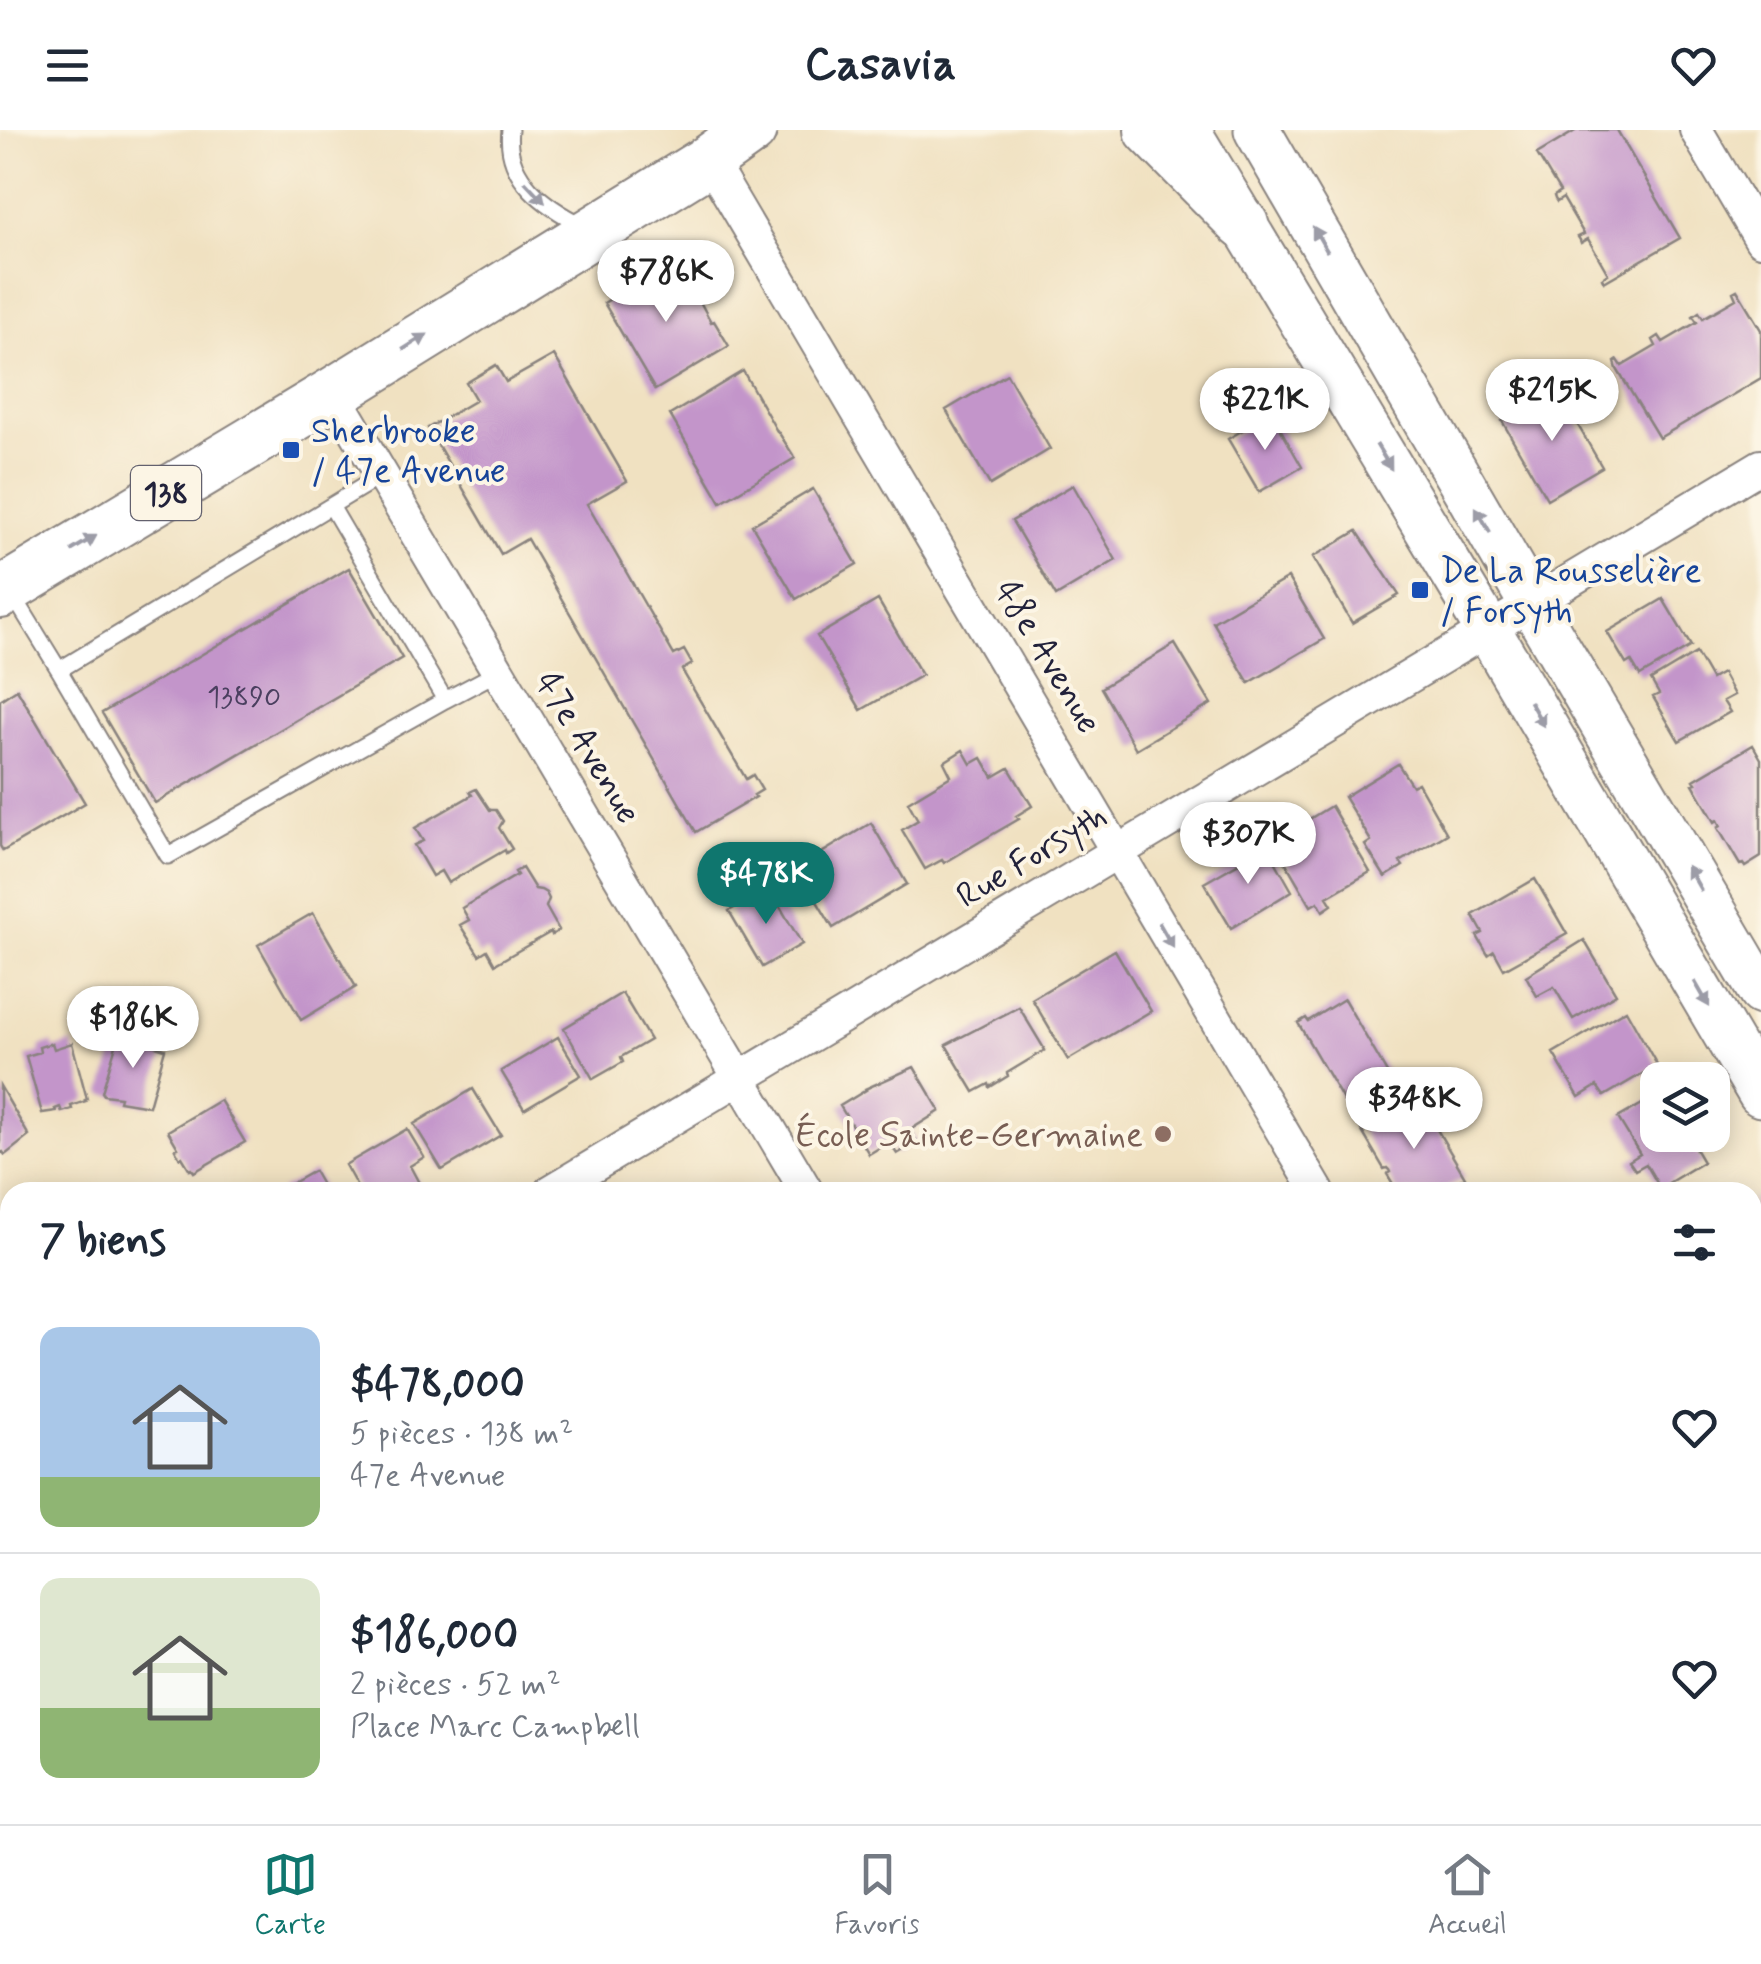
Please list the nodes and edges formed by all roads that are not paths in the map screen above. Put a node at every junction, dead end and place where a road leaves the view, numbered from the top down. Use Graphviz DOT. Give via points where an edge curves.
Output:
graph roads {
  1 [pos="510,130"];
  2 [pos="752,130"];
  3 [pos="1150,130"];
  4 [pos="1187,130"];
  5 [pos="1257,130"];
  6 [pos="1696,130"];
  7 [pos="723,145"];
  8 [pos="1243,224"];
  9 [pos="594,231"];
  10 [pos="1761,240"];
  11 [pos="332,393"];
  12 [pos="1761,466"];
  13 [pos="382,475"];
  14 [pos="331,506"];
  15 [pos="4,590"];
  16 [pos="1532,604"];
  17 [pos="1488,630"];
  18 [pos="58,670"];
  19 [pos="498,672"];
  20 [pos="445,700"];
  21 [pos="1117,851"];
  22 [pos="1761,992"];
  23 [pos="738,1078"];
  24 [pos="1761,1094"];
  25 [pos="566,1182"];
  26 [pos="801,1182"];
  27 [pos="1312,1182"];
  1 -- 9 [label="lane, one-way" via="516,170 533,192"];
  2 -- 7 [label="main road, 138"];
  3 -- 8 [label="main road"];
  4 -- 8 [label="street"];
  16 -- 5 [label="street, one-way"];
  6 -- 10 [label="street"];
  7 -- 9 [label="main road, 138"];
  7 -- 21 [label="street, 48e Avenue"];
  8 -- 17 [label="street, one-way"];
  11 -- 9 [label="main road, 138, one-way"];
  11 -- 13 [label="street, 47e Avenue"];
  15 -- 11 [label="main road, 138, one-way"];
  12 -- 16 [label="street, Rue Forsyth"];
  13 -- 14 [label="lane"];
  13 -- 19 [label="street, 47e Avenue"];
  14 -- 18 [label="lane"];
  14 -- 20 [label="lane"];
  15 -- 18 [label="lane"];
  16 -- 17 [label="street, Rue Forsyth"];
  22 -- 16 [label="street, one-way"];
  17 -- 21 [label="street, Rue Forsyth"];
  17 -- 24 [label="street, one-way"];
  18 -- 20 [label="lane" via="168,856"];
  19 -- 20 [label="lane"];
  19 -- 23 [label="street, 47e Avenue"];
  21 -- 23 [label="street, Rue Forsyth"];
  21 -- 27 [label="street, 48e Avenue, one-way"];
  23 -- 25 [label="street, Rue Forsyth"];
  23 -- 26 [label="street, 47e Avenue"];
}
